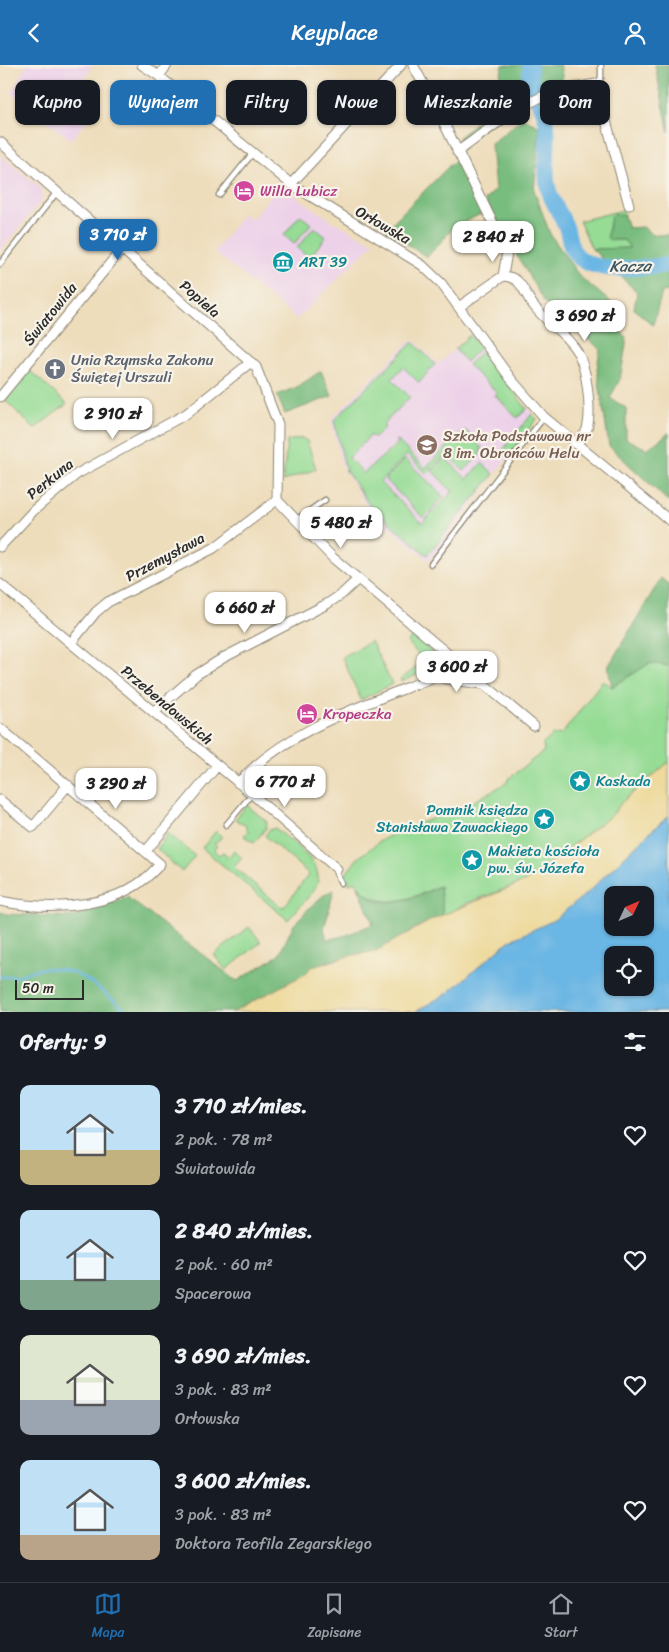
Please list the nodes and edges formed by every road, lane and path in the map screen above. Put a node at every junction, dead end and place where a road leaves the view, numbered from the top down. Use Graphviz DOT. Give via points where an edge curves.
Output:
graph roads {
  1 [pos="142,65"];
  2 [pos="167,65"];
  3 [pos="401,65"];
  4 [pos="413,65"];
  5 [pos="601,65"];
  6 [pos="159,75"];
  7 [pos="599,80"];
  8 [pos="540,98"];
  9 [pos="607,125"];
  10 [pos="0,142"];
  11 [pos="457,152"];
  12 [pos="252,154"];
  13 [pos="291,184"];
  14 [pos="57,192"];
  15 [pos="219,195"];
  16 [pos="629,205"];
  17 [pos="122,249"];
  18 [pos="0,263"];
  19 [pos="503,276"];
  20 [pos="459,307"];
  21 [pos="251,362"];
  22 [pos="0,397"];
  23 [pos="544,417"];
  24 [pos="576,444"];
  25 [pos="277,500"];
  26 [pos="325,500"];
  27 [pos="296,520"];
  28 [pos="669,520"];
  29 [pos="0,547"];
  30 [pos="432,564"];
  31 [pos="358,579"];
  32 [pos="0,584"];
  33 [pos="71,643"];
  34 [pos="448,655"];
  35 [pos="439,675"];
  36 [pos="482,684"];
  37 [pos="153,712"];
  38 [pos="534,727"];
  39 [pos="0,728"];
  40 [pos="217,765"];
  41 [pos="238,783"];
  42 [pos="68,785"];
  43 [pos="252,794"];
  44 [pos="0,800"];
  45 [pos="226,825"];
  46 [pos="146,851"];
  47 [pos="337,869"];
  48 [pos="341,883"];
  49 [pos="0,901"];
  1 -- 6 [label="street, Orłowska"];
  2 -- 6 [label="street"];
  3 -- 13 [label="street"];
  4 -- 11 [label="street"];
  5 -- 7 [label="lane"];
  6 -- 12 [label="street, Orłowska"];
  8 -- 11 [label="street"];
  9 -- 16 [label="street"];
  10 -- 14 [label="street, Popiela"];
  11 -- 19 [label="street" via="505,246 507,256"];
  12 -- 13 [label="street, Orłowska"];
  12 -- 15 [label="lane"];
  13 -- 20 [label="street, Orłowska" via="422,265"];
  14 -- 17 [label="street, Popiela"];
  14 -- 18 [label="lane"];
  17 -- 21 [label="street, Popiela"];
  17 -- 22 [label="street, Światowida"];
  19 -- 20 [label="street"];
  19 -- 24 [label="street" via="513,277 519,282 532,305 562,333 582,360 588,399 587,429"];
  20 -- 23 [label="street, Orłowska" via="511,379"];
  21 -- 25 [label="street, Popiela" via="278,424"];
  21 -- 29 [label="street, Perkuna" via="186,415 90,465 34,510"];
  23 -- 24 [label="street, Orłowska"];
  23 -- 30 [label="lane"];
  24 -- 28 [label="street, Orłowska"];
  25 -- 27 [label="street"];
  25 -- 33 [label="street, Przemysława" via="214,548 108,602"];
  26 -- 27 [label="lane"];
  27 -- 31 [label="street" via="314,541"];
  31 -- 34 [label="street"];
  31 -- 37 [label="street" via="327,604 196,675"];
  32 -- 33 [label="street, Przebendowskich"];
  33 -- 37 [label="street, Przebendowskich"];
  34 -- 35 [label="street"];
  34 -- 36 [label="street"];
  35 -- 36 [label="street"];
  35 -- 41 [label="street" via="325,723 267,757"];
  36 -- 38 [label="street"];
  37 -- 40 [label="street, Przebendowskich"];
  39 -- 42 [label="street"];
  40 -- 41 [label="street, Przebendowskich"];
  40 -- 46 [label="street"];
  41 -- 43 [label="street, Przebendowskich"];
  42 -- 44 [label="street" via="32,827"];
  42 -- 46 [label="street"];
  43 -- 45 [label="lane"];
  43 -- 47 [label="street, Przebendowskich"];
  46 -- 49 [label="street" via="160,864 147,877 117,894 66,907"];
  47 -- 48 [label="lane"];
}
